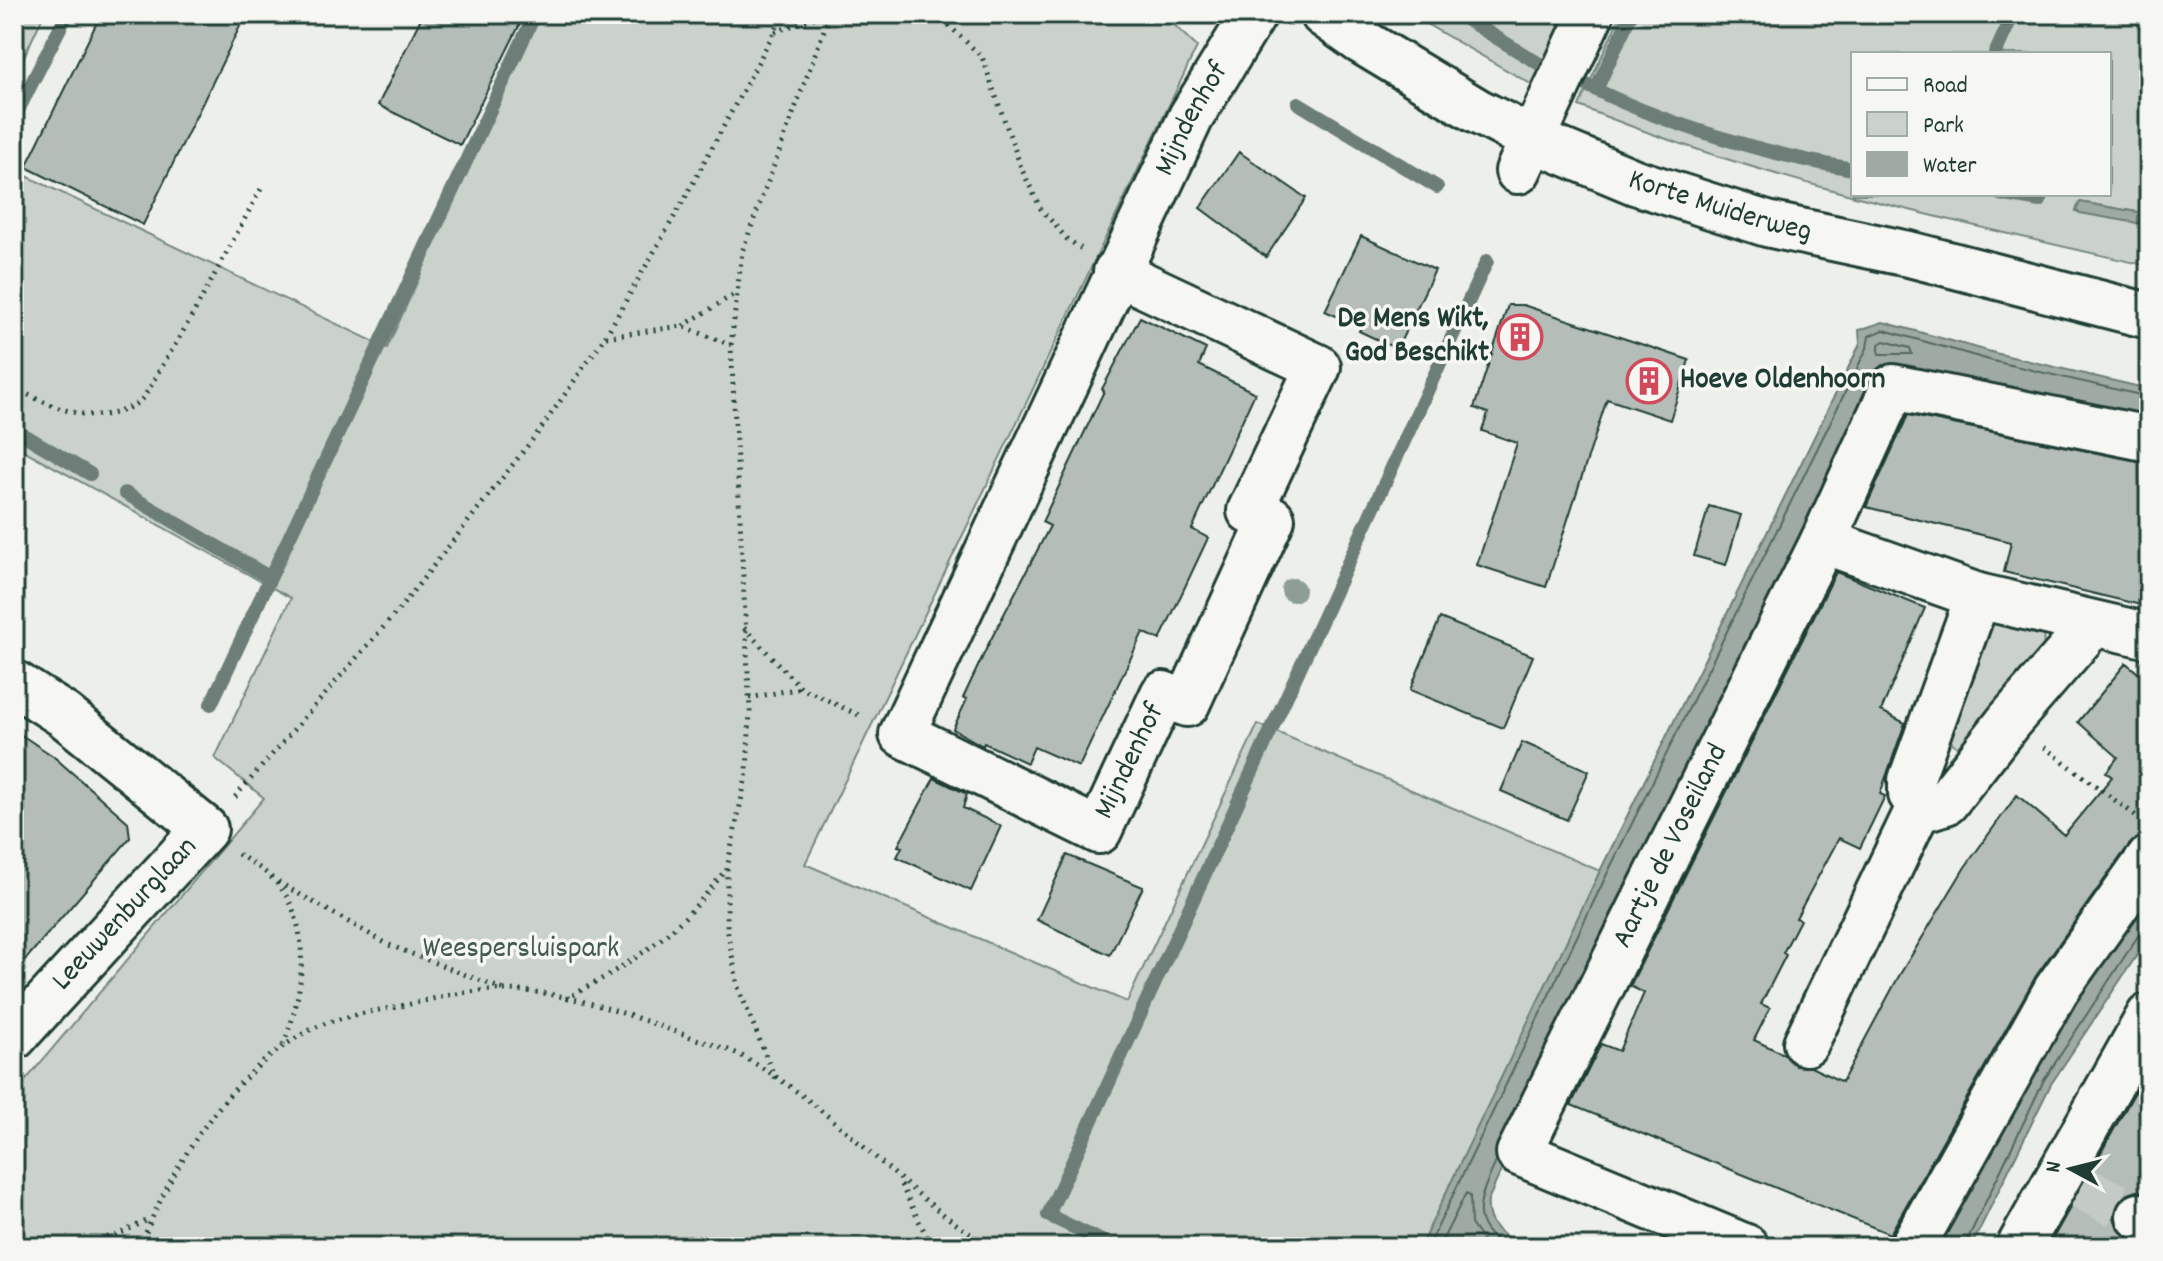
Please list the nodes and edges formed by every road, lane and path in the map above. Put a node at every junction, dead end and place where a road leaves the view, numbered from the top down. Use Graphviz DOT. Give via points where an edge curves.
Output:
graph roads {
  1 [pos="784,14"];
  2 [pos="824,14"];
  3 [pos="830,14"];
  4 [pos="937,14"];
  5 [pos="1254,14"];
  6 [pos="1323,14"];
  7 [pos="1591,14"];
  8 [pos="774,33"];
  9 [pos="1525,155"];
  10 [pos="261,189"];
  11 [pos="1116,272"];
  12 [pos="737,293"];
  13 [pos="2149,316"];
  14 [pos="682,326"];
  15 [pos="605,337"];
  16 [pos="731,345"];
  17 [pos="14,388"];
  18 [pos="2149,439"];
  19 [pos="1823,541"];
  20 [pos="1978,596"];
  21 [pos="2093,624"];
  22 [pos="743,627"];
  23 [pos="2149,636"];
  24 [pos="14,683"];
  25 [pos="801,688"];
  26 [pos="749,698"];
  27 [pos="2009,721"];
  28 [pos="902,734"];
  29 [pos="1920,805"];
  30 [pos="2149,826"];
  31 [pos="205,829"];
  32 [pos="2149,859"];
  33 [pos="727,868"];
  34 [pos="274,880"];
  35 [pos="512,992"];
  36 [pos="566,999"];
  37 [pos="2145,1030"];
  38 [pos="14,1037"];
  39 [pos="1806,1043"];
  40 [pos="281,1049"];
  41 [pos="775,1078"];
  42 [pos="899,1180"];
  43 [pos="151,1218"];
  44 [pos="1677,1234"];
  45 [pos="68,1247"];
  46 [pos="140,1247"];
  47 [pos="932,1247"];
  48 [pos="991,1247"];
  49 [pos="1746,1247"];
  50 [pos="1912,1247"];
  51 [pos="2019,1247"];
  1 -- 8 [label="path"];
  2 -- 8 [label="path"];
  3 -- 12 [label="path" via="742,252"];
  4 -- 11 [label="path" via="982,57 1041,209 1067,239"];
  5 -- 11 [label="street, Mijndenhof" via="1191,117"];
  6 -- 9 [label="street, Korte Muiderweg"];
  7 -- 9 [label="street"];
  8 -- 15 [label="path"];
  9 -- 13 [label="street, Korte Muiderweg" via="1635,182 1767,224 1913,255"];
  10 -- 17 [label="path" via="139,403 111,414 82,415"];
  11 -- 28 [label="street, Mijndenhof"];
  11 -- 28 [label="street, Mijndenhof" via="1318,367 1250,511 1272,519 1187,704 1163,694 1099,831"];
  12 -- 14 [label="path"];
  12 -- 16 [label="path"];
  14 -- 15 [label="path"];
  14 -- 16 [label="path"];
  15 -- 31 [label="path" via="540,430 401,607"];
  16 -- 22 [label="path"];
  18 -- 19 [label="street, Aartje de Voseiland" via="1893,387"];
  19 -- 20 [label="street"];
  19 -- 44 [label="street, Aartje de Voseiland" via="1519,1153"];
  20 -- 21 [label="street"];
  20 -- 29 [label="street" via="1911,780 1911,794"];
  21 -- 23 [label="street"];
  21 -- 27 [label="street"];
  22 -- 25 [label="path"];
  22 -- 26 [label="path"];
  24 -- 31 [label="street, Leeuwenburglaan" via="64,715"];
  25 -- 26 [label="path"];
  25 -- 28 [label="path"];
  26 -- 33 [label="path" via="747,772"];
  27 -- 29 [label="street" via="1946,802 1933,808"];
  27 -- 30 [label="path"];
  29 -- 39 [label="street"];
  31 -- 34 [label="path"];
  31 -- 38 [label="street, Leeuwenburglaan"];
  32 -- 50 [label="street" via="2056,990"];
  33 -- 36 [label="path" via="693,913 642,956"];
  33 -- 41 [label="path" via="727,928 738,987"];
  34 -- 35 [label="path" via="389,945"];
  34 -- 40 [label="path" via="288,901 300,938 302,972 291,1028"];
  35 -- 36 [label="path"];
  35 -- 40 [label="path" via="480,991 378,1010 310,1030"];
  36 -- 41 [label="path" via="609,1007 740,1055"];
  37 -- 51 [label="street" via="2068,1182"];
  40 -- 43 [label="path" via="236,1087"];
  41 -- 42 [label="path" via="828,1113"];
  42 -- 47 [label="path"];
  42 -- 48 [label="path"];
  43 -- 45 [label="path" via="117,1235"];
  43 -- 46 [label="path"];
  44 -- 49 [label="street"];
}
